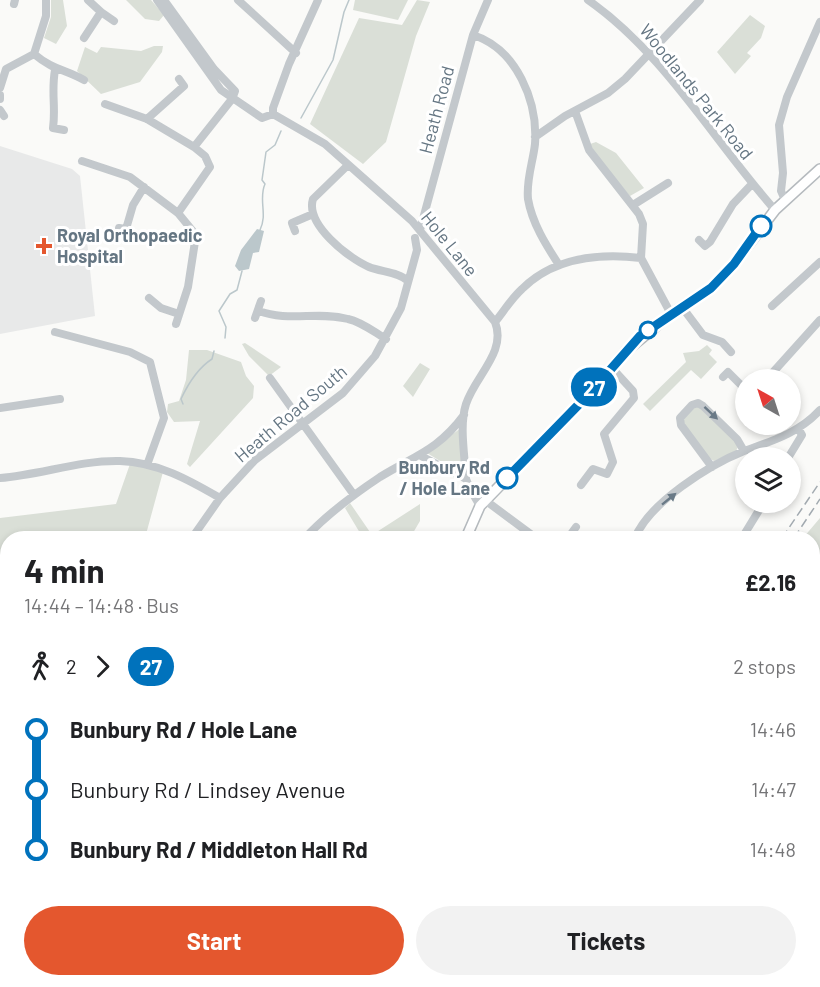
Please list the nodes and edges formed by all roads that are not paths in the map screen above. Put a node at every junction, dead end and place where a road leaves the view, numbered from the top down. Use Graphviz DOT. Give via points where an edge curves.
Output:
graph roads {
  1 [pos="46,0"];
  2 [pos="88,0"];
  3 [pos="238,0"];
  4 [pos="318,0"];
  5 [pos="488,0"];
  6 [pos="588,0"];
  7 [pos="700,0"];
  8 [pos="161,1"];
  9 [pos="101,12"];
  10 [pos="114,21"];
  11 [pos="820,22"];
  12 [pos="473,35"];
  13 [pos="84,38"];
  14 [pos="296,52"];
  15 [pos="34,54"];
  16 [pos="651,55"];
  17 [pos="77,65"];
  18 [pos="54,70"];
  19 [pos="72,73"];
  20 [pos="179,79"];
  21 [pos="84,80"];
  22 [pos="0,88"];
  23 [pos="232,99"];
  24 [pos="105,104"];
  25 [pos="575,111"];
  26 [pos="273,114"];
  27 [pos="147,119"];
  28 [pos="64,130"];
  29 [pos="535,137"];
  30 [pos="194,147"];
  31 [pos="82,161"];
  32 [pos="348,165"];
  33 [pos="820,169"];
  34 [pos="668,183"];
  35 [pos="752,184"];
  36 [pos="144,187"];
  37 [pos="784,200"];
  38 [pos="633,206"];
  39 [pos="775,210"];
  40 [pos="178,213"];
  41 [pos="313,214"];
  42 [pos="126,229"];
  43 [pos="420,230"];
  44 [pos="295,231"];
  45 [pos="416,238"];
  46 [pos="701,246"];
  47 [pos="640,258"];
  48 [pos="820,262"];
  49 [pos="559,265"];
  50 [pos="408,281"];
  51 [pos="149,298"];
  52 [pos="261,301"];
  53 [pos="772,306"];
  54 [pos="682,307"];
  55 [pos="179,314"];
  56 [pos="671,314"];
  57 [pos="820,320"];
  58 [pos="495,322"];
  59 [pos="176,324"];
  60 [pos="55,332"];
  61 [pos="386,339"];
  62 [pos="731,352"];
  63 [pos="611,368"];
  64 [pos="776,369"];
  65 [pos="723,377"];
  66 [pos="270,378"];
  67 [pos="735,383"];
  68 [pos="60,399"];
  69 [pos="0,408"];
  70 [pos="820,410"];
  71 [pos="465,415"];
  72 [pos="304,425"];
  73 [pos="801,426"];
  74 [pos="801,433"];
  75 [pos="783,435"];
  76 [pos="760,446"];
  77 [pos="741,447"];
  78 [pos="796,447"];
  79 [pos="419,455"];
  80 [pos="735,456"];
  81 [pos="147,465"];
  82 [pos="712,467"];
  83 [pos="0,478"];
  84 [pos="466,479"];
  85 [pos="581,485"];
  86 [pos="354,495"];
  87 [pos="220,498"];
  88 [pos="483,502"];
  89 [pos="757,513"];
  90 [pos="576,527"];
  91 [pos="197,531"];
  92 [pos="313,531"];
  93 [pos="469,531"];
  94 [pos="526,531"];
  95 [pos="573,531"];
  96 [pos="638,531"];
  97 [pos="746,531"];
  1 -- 15 [label="street" via="46,16"];
  2 -- 9 [label="street"];
  3 -- 14 [label="street"];
  4 -- 14 [label="street"];
  5 -- 12 [label="street, Heath Road"];
  6 -- 16 [label="street, Woodlands Park Road" via="620,23"];
  7 -- 16 [label="street"];
  8 -- 23 [label="street" via="235,91"];
  9 -- 10 [label="street"];
  9 -- 13 [label="street"];
  11 -- 37 [label="street" via="779,125"];
  12 -- 29 [label="street" via="490,44 518,72 532,105"];
  12 -- 43 [label="street, Heath Road"];
  14 -- 26 [label="street" via="282,80"];
  15 -- 18 [label="street"];
  15 -- 22 [label="street" via="6,69"];
  16 -- 25 [label="street" via="608,93"];
  16 -- 35 [label="street, Woodlands Park Road"];
  17 -- 19 [label="street"];
  18 -- 19 [label="street"];
  18 -- 28 [label="street" via="52,132"];
  19 -- 21 [label="street"];
  20 -- 27 [label="street" via="184,86"];
  23 -- 26 [label="street, Hole Lane" via="262,118"];
  23 -- 30 [label="street"];
  24 -- 27 [label="street"];
  25 -- 29 [label="street"];
  25 -- 38 [label="street" via="589,150"];
  26 -- 32 [label="street, Hole Lane" via="325,144"];
  27 -- 30 [label="street"];
  29 -- 49 [label="street" via="528,198 540,234"];
  30 -- 40 [label="street" via="210,167"];
  31 -- 36 [label="street" via="118,172"];
  32 -- 41 [label="street" via="313,199"];
  32 -- 43 [label="street, Hole Lane"];
  33 -- 37 [label="main road"];
  34 -- 38 [label="street"];
  35 -- 39 [label="street, Woodlands Park Road"];
  35 -- 46 [label="street" via="733,204 717,234"];
  36 -- 40 [label="street"];
  36 -- 42 [label="street" via="133,205"];
  37 -- 39 [label="main road"];
  38 -- 47 [label="street" via="643,224"];
  39 -- 54 [label="main road" via="720,279"];
  40 -- 55 [label="street" via="196,235 188,287"];
  41 -- 44 [label="street" via="292,223"];
  41 -- 50 [label="street" via="323,231 348,255 370,268"];
  43 -- 58 [label="street, Hole Lane"];
  45 -- 50 [label="street, Heath Road South" via="417,250"];
  47 -- 49 [label="street" via="597,255"];
  47 -- 56 [label="street"];
  48 -- 53 [label="street"];
  49 -- 58 [label="street" via="523,287"];
  50 -- 61 [label="street, Heath Road South" via="401,308"];
  51 -- 55 [label="street" via="160,308"];
  52 -- 61 [label="street" via="257,315 349,319"];
  54 -- 56 [label="main road"];
  54 -- 62 [label="street" via="703,335 722,342"];
  55 -- 59 [label="street"];
  56 -- 63 [label="main road" via="640,336"];
  57 -- 64 [label="street"];
  58 -- 71 [label="street" via="495,352 476,383"];
  60 -- 81 [label="street" via="130,352 150,362 164,418"];
  61 -- 72 [label="street, Heath Road South" via="352,385"];
  63 -- 85 [label="street" via="633,391 634,398 604,434 614,462 611,469 607,474 593,469"];
  63 -- 88 [label="main road"];
  65 -- 67 [label="street" via="728,372"];
  66 -- 72 [label="street"];
  68 -- 69 [label="street"];
  70 -- 73 [label="street"];
  71 -- 79 [label="street" via="448,436"];
  71 -- 84 [label="street"];
  72 -- 86 [label="street"];
  72 -- 87 [label="street, Heath Road South" via="255,460"];
  74 -- 78 [label="street"];
  75 -- 76 [label="street"];
  82 -- 77 [label="street, one-way" via="681,425 680,418 692,405 703,406"];
  79 -- 84 [label="street"];
  79 -- 86 [label="street"];
  80 -- 82 [label="street"];
  81 -- 83 [label="street" via="118,461"];
  81 -- 87 [label="street" via="182,477"];
  96 -- 82 [label="street, one-way" via="659,507"];
  84 -- 88 [label="street"];
  86 -- 92 [label="street"];
  87 -- 91 [label="street, Heath Road South"];
  88 -- 93 [label="main road"];
  88 -- 94 [label="street"];
  89 -- 97 [label="street"];
  90 -- 95 [label="street"];
}
